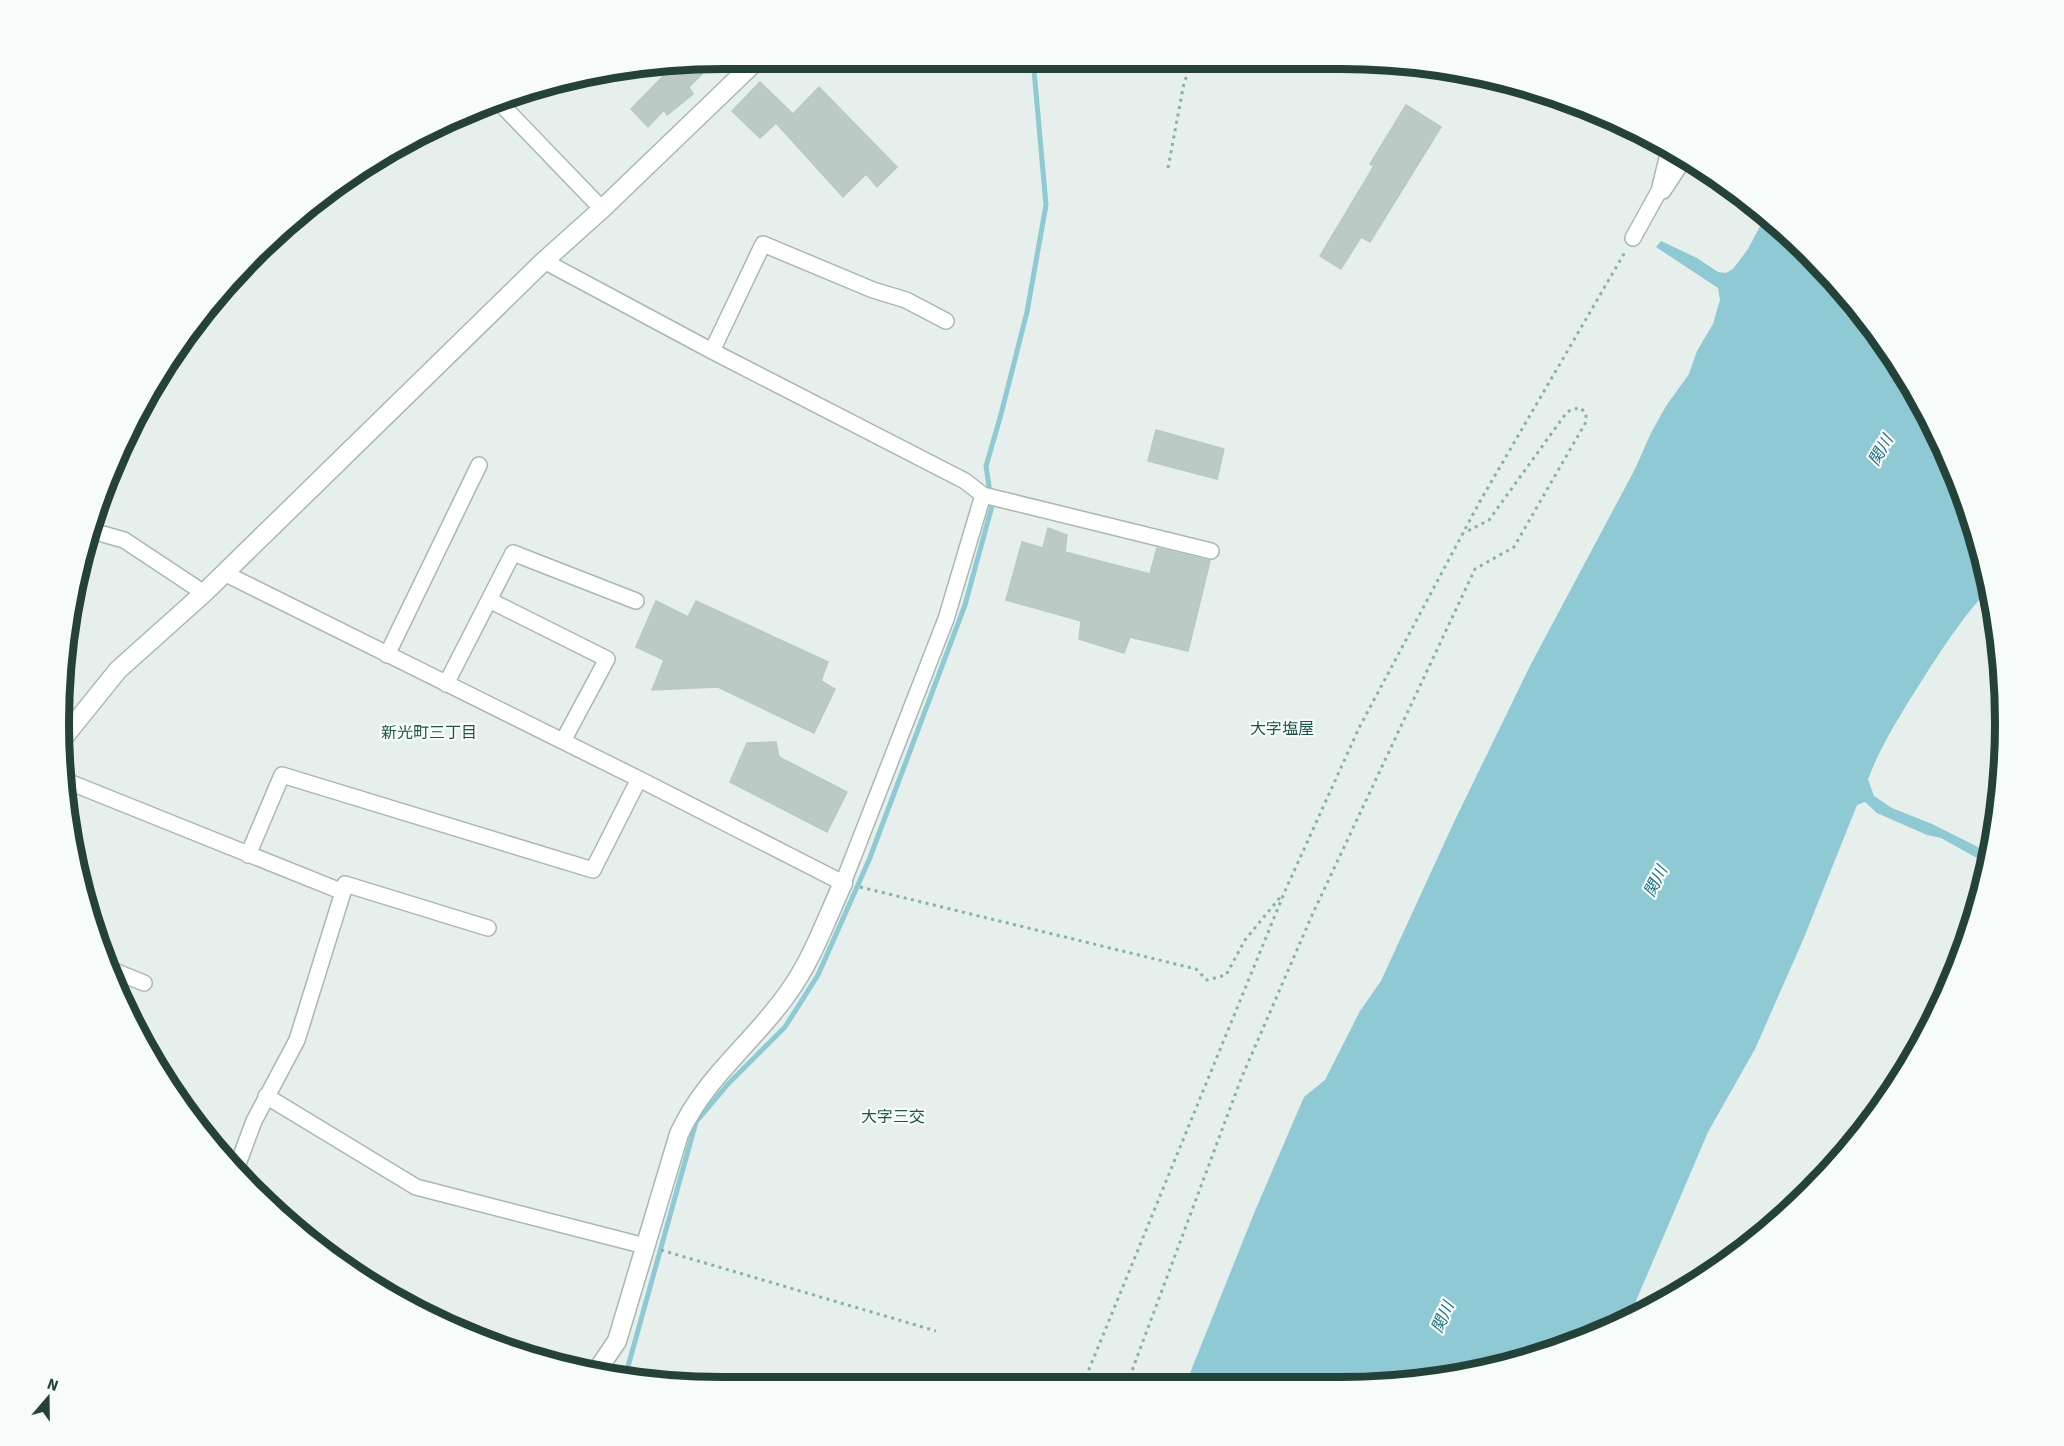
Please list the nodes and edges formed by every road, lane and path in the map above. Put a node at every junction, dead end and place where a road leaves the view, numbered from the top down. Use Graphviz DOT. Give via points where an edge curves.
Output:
graph roads {
  1 [pos="747,69"];
  2 [pos="1189,69"];
  3 [pos="504,107"];
  4 [pos="1667,157"];
  5 [pos="1680,165"];
  6 [pos="1168,168"];
  7 [pos="602,209"];
  8 [pos="1633,238"];
  9 [pos="544,261"];
  10 [pos="946,321"];
  11 [pos="712,351"];
  12 [pos="479,465"];
  13 [pos="983,495"];
  14 [pos="98,533"];
  15 [pos="1462,534"];
  16 [pos="1211,551"];
  17 [pos="224,573"];
  18 [pos="204,593"];
  19 [pos="489,600"];
  20 [pos="636,601"];
  21 [pos="387,655"];
  22 [pos="446,684"];
  23 [pos="69,731"];
  24 [pos="563,741"];
  25 [pos="639,779"];
  26 [pos="72,783"];
  27 [pos="248,855"];
  28 [pos="843,883"];
  29 [pos="1285,891"];
  30 [pos="343,892"];
  31 [pos="488,928"];
  32 [pos="119,973"];
  33 [pos="144,983"];
  34 [pos="266,1096"];
  35 [pos="239,1162"];
  36 [pos="645,1246"];
  37 [pos="936,1331"];
  38 [pos="601,1365"];
  39 [pos="1086,1377"];
  40 [pos="1129,1377"];
  1 -- 7 [label="street"];
  2 -- 6 [label="path"];
  3 -- 7 [label="street"];
  4 -- 8 [label="street" via="1659,191"];
  5 -- 8 [label="street"];
  7 -- 9 [label="street"];
  8 -- 15 [label="path"];
  9 -- 11 [label="street"];
  9 -- 17 [label="street"];
  10 -- 11 [label="street" via="906,300 763,244"];
  11 -- 13 [label="street" via="965,481"];
  12 -- 21 [label="street"];
  13 -- 16 [label="street"];
  13 -- 28 [label="street" via="946,619"];
  14 -- 18 [label="street" via="124,540"];
  15 -- 29 [label="path" via="1359,728"];
  15 -- 40 [label="path" via="1489,520 1567,412 1581,408 1586,422 1514,547 1475,569 1312,912 1241,1079"];
  17 -- 18 [label="street"];
  17 -- 21 [label="street"];
  18 -- 23 [label="street" via="118,670"];
  19 -- 20 [label="street" via="513,553"];
  19 -- 22 [label="street"];
  19 -- 24 [label="street" via="608,659"];
  21 -- 22 [label="street"];
  22 -- 24 [label="street"];
  24 -- 25 [label="street"];
  25 -- 27 [label="street" via="593,870 282,775"];
  25 -- 28 [label="street"];
  26 -- 27 [label="street"];
  27 -- 30 [label="street"];
  28 -- 29 [label="path" via="1196,969 1207,980 1226,975 1245,940"];
  28 -- 36 [label="street" via="788,994 708,1084 690,1111 679,1134"];
  29 -- 39 [label="path"];
  30 -- 31 [label="street" via="345,884"];
  30 -- 34 [label="street" via="297,1040"];
  32 -- 33 [label="street"];
  34 -- 35 [label="street"];
  34 -- 36 [label="street" via="416,1187"];
  36 -- 37 [label="path"];
  36 -- 38 [label="street" via="617,1341"];
}
